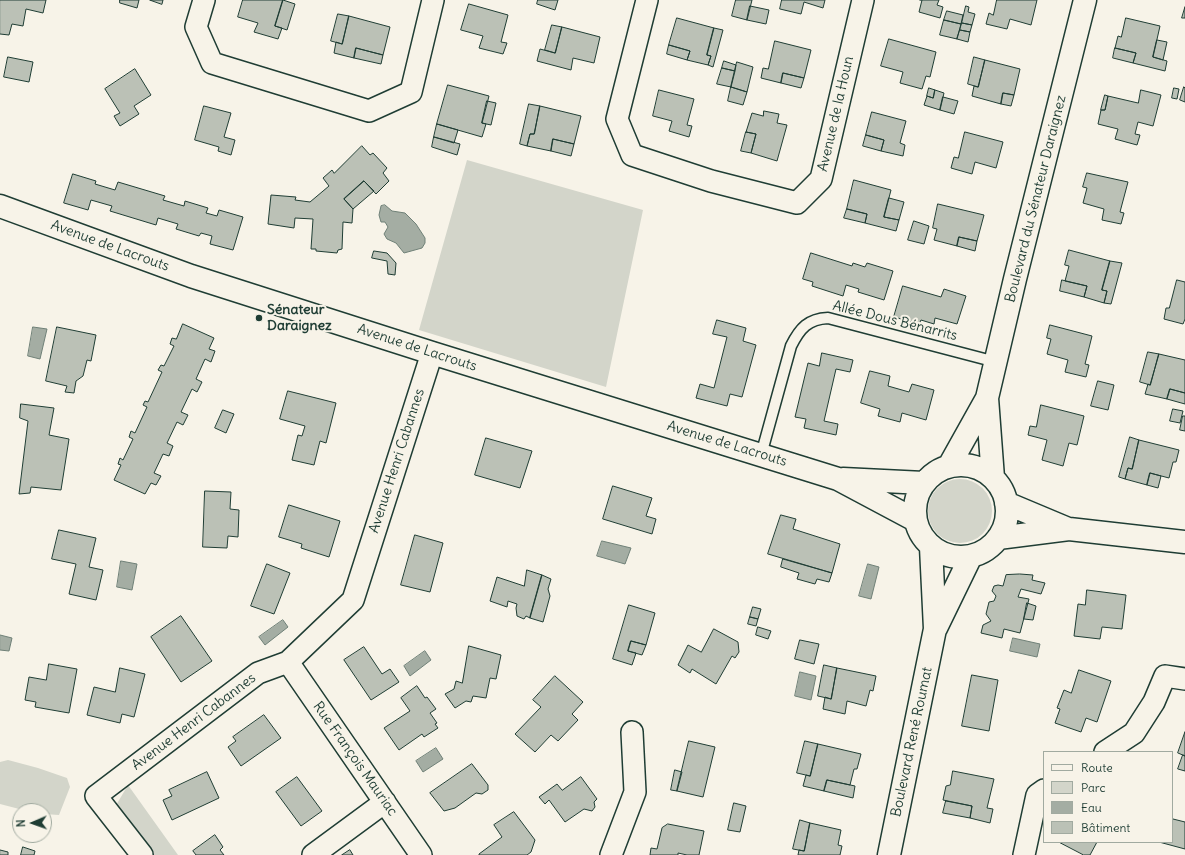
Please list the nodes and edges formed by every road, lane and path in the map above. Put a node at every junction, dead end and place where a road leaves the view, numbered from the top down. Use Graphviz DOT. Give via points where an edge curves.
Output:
graph roads {
  1 [pos="204,0"];
  2 [pos="433,0"];
  3 [pos="647,0"];
  4 [pos="863,0"];
  5 [pos="1085,0"];
  6 [pos="0,206"];
  7 [pos="432,353"];
  8 [pos="996,362"];
  9 [pos="987,398"];
  10 [pos="761,455"];
  11 [pos="949,466"];
  12 [pos="993,478"];
  13 [pos="838,479"];
  14 [pos="924,483"];
  15 [pos="1006,503"];
  16 [pos="915,520"];
  17 [pos="1069,529"];
  18 [pos="998,538"];
  19 [pos="1185,542"];
  20 [pos="931,547"];
  21 [pos="971,556"];
  22 [pos="935,629"];
  23 [pos="288,662"];
  24 [pos="1175,678"];
  25 [pos="632,732"];
  26 [pos="1106,751"];
  27 [pos="1043,791"];
  28 [pos="385,802"];
  29 [pos="142,855"];
  30 [pos="313,855"];
  31 [pos="422,855"];
  32 [pos="611,855"];
  33 [pos="889,855"];
  34 [pos="1024,855"];
  1 -- 2 [label="street" via="196,27 212,64 369,111 411,92"];
  3 -- 4 [label="street, Avenue de la Houn" via="617,119 632,155 711,181 798,203 821,179"];
  5 -- 8 [label="street, Boulevard du Sénateur Daraignez"];
  6 -- 7 [label="street, Avenue de Lacrouts" via="191,276"];
  7 -- 10 [label="street, Avenue de Lacrouts"];
  7 -- 23 [label="street, Avenue Henri Cabannes" via="353,600"];
  8 -- 9 [label="street, Boulevard du Sénateur Daraignez"];
  8 -- 10 [label="lane, Allée Dous Bénarrits" via="828,318 816,319 797,334 791,346"];
  9 -- 11 [label="street, Boulevard du Sénateur Daraignez"];
  9 -- 12 [label="street, Boulevard du Sénateur Daraignez"];
  10 -- 13 [label="street, Avenue de Lacrouts"];
  11 -- 12 [label="street" via="965,465 980,469"];
  11 -- 14 [label="street" via="935,472"];
  12 -- 15 [label="street" via="1002,490"];
  13 -- 14 [label="street, Avenue de Lacrouts"];
  13 -- 16 [label="street, Avenue de Lacrouts"];
  14 -- 16 [label="street" via="914,507"];
  15 -- 17 [label="street"];
  15 -- 18 [label="street" via="1007,515"];
  16 -- 20 [label="street" via="921,535"];
  17 -- 18 [label="street"];
  17 -- 19 [label="street"];
  18 -- 21 [label="street" via="982,552"];
  20 -- 21 [label="street" via="957,557"];
  20 -- 22 [label="street, Boulevard René Roumat"];
  21 -- 22 [label="street, Boulevard René Roumat"];
  22 -- 33 [label="street, Boulevard René Roumat"];
  23 -- 28 [label="street, Rue François Mauriac"];
  23 -- 29 [label="street, Avenue Henri Cabannes" via="258,673 96,796"];
  24 -- 26 [label="street" via="1154,702 1134,733"];
  25 -- 32 [label="street" via="634,792"];
  27 -- 34 [label="street" via="1037,795"];
  28 -- 30 [label="street"];
  28 -- 31 [label="street, Rue François Mauriac"];
}
